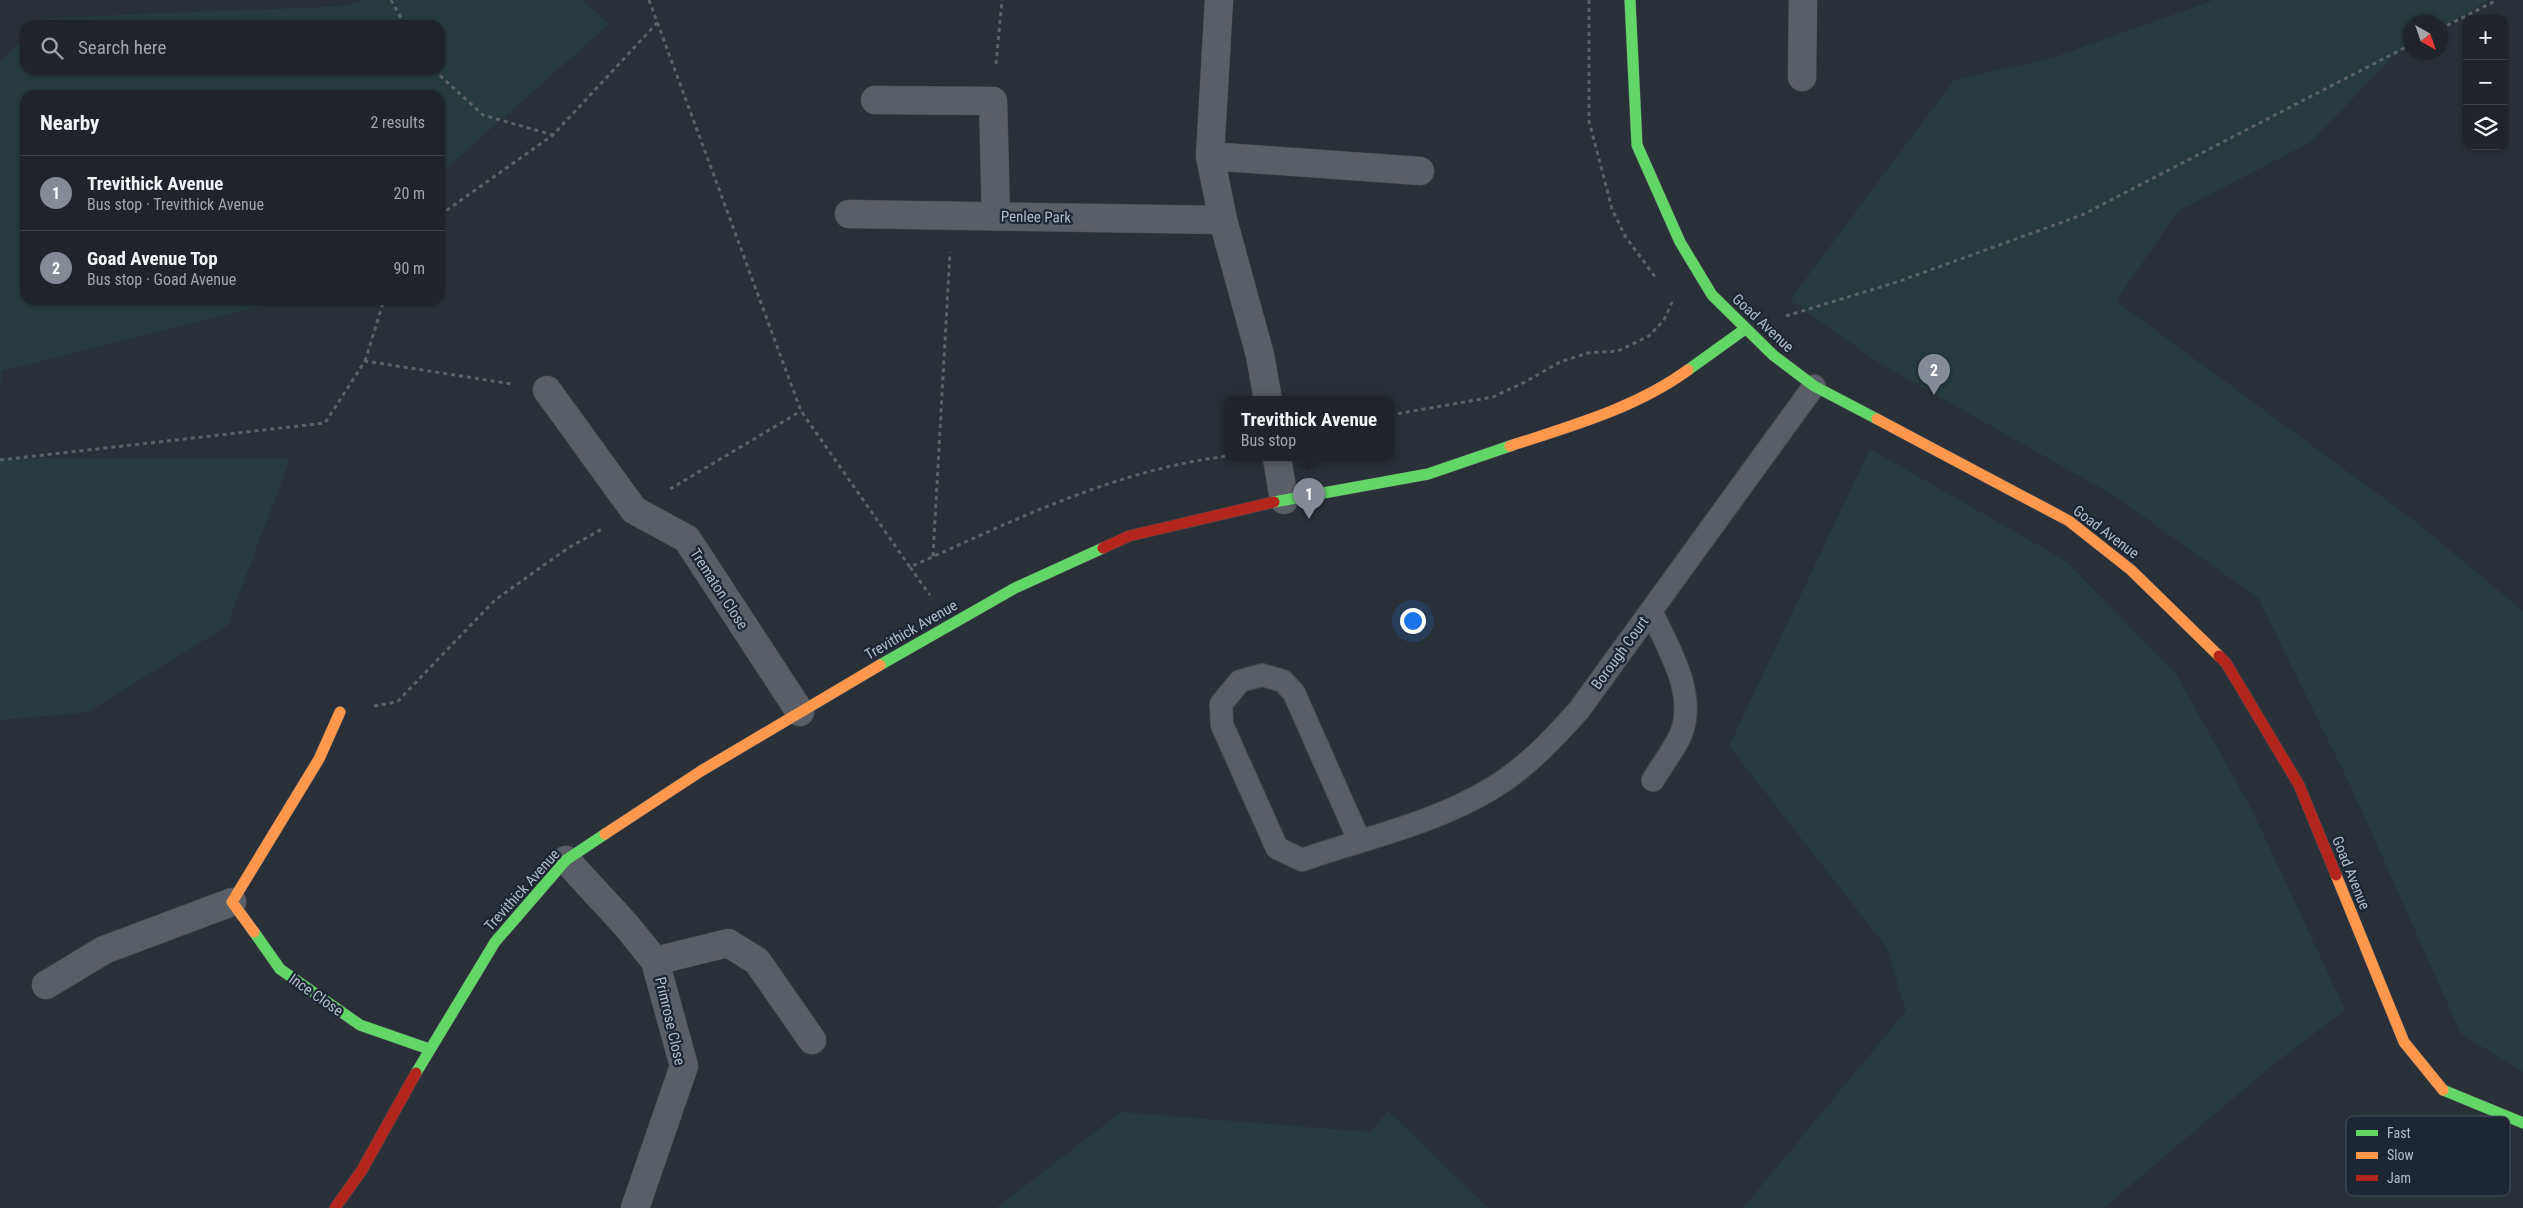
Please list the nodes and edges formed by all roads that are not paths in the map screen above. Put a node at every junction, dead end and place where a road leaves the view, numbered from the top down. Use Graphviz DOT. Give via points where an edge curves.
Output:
graph roads {
  1 [pos="1219,0"];
  2 [pos="1630,0"];
  3 [pos="1803,0"];
  4 [pos="1802,77"];
  5 [pos="875,100"];
  6 [pos="1210,156"];
  7 [pos="1420,171"];
  8 [pos="849,214"];
  9 [pos="996,216"];
  10 [pos="1223,220"];
  11 [pos="1745,329"];
  12 [pos="1814,386"];
  13 [pos="547,390"];
  14 [pos="1267,396"];
  15 [pos="1278,461"];
  16 [pos="1284,500"];
  17 [pos="1651,611"];
  18 [pos="340,712"];
  19 [pos="800,712"];
  20 [pos="1653,780"];
  21 [pos="1359,840"];
  22 [pos="566,860"];
  23 [pos="232,902"];
  24 [pos="655,961"];
  25 [pos="46,984"];
  26 [pos="812,1040"];
  27 [pos="429,1049"];
  28 [pos="2504,1116"];
  29 [pos="2510,1118"];
  30 [pos="2523,1124"];
  31 [pos="335,1208"];
  32 [pos="635,1208"];
  1 -- 6 [label="street"];
  2 -- 11 [label="street, Goad Avenue" via="1637,145 1680,242 1712,295"];
  3 -- 4 [label="street"];
  5 -- 9 [label="street" via="993,101"];
  6 -- 7 [label="street"];
  6 -- 10 [label="street"];
  8 -- 9 [label="street, Penlee Park"];
  9 -- 10 [label="street, Penlee Park"];
  10 -- 14 [label="street" via="1260,355"];
  11 -- 12 [label="street, Goad Avenue" via="1773,356"];
  11 -- 16 [label="street, Trevithick Avenue" via="1671,382 1604,414 1428,474"];
  12 -- 17 [label="lane, Borough Court"];
  12 -- 28 [label="street, Goad Avenue" via="2069,521 2131,570 2226,663 2299,785 2404,1042 2443,1090"];
  13 -- 19 [label="street, Trematon Close" via="634,510 687,540"];
  15 -- 16 [label="street"];
  16 -- 19 [label="street, Trevithick Avenue" via="1129,536 1015,588"];
  17 -- 20 [label="lane" via="1678,669 1686,699 1686,717 1680,735"];
  17 -- 21 [label="lane, Borough Court" via="1579,710 1519,770 1455,808 1400,830"];
  18 -- 23 [label="street" via="319,759"];
  19 -- 22 [label="street, Trevithick Avenue" via="701,771"];
  21 -- 21 [label="lane, Borough Court" via="1294,692 1283,681 1262,675 1240,680 1221,704 1222,724 1277,848 1302,860"];
  22 -- 24 [label="street, Primrose Close"];
  22 -- 27 [label="street, Trevithick Avenue" via="495,942"];
  23 -- 25 [label="street" via="104,950"];
  23 -- 27 [label="street, Ince Close" via="280,969 360,1025"];
  24 -- 26 [label="street" via="728,943 757,961"];
  24 -- 32 [label="street, Primrose Close" via="684,1066"];
  27 -- 31 [label="street, Trevithick Avenue" via="362,1170"];
  29 -- 30 [label="street, Goad Avenue"];
}
